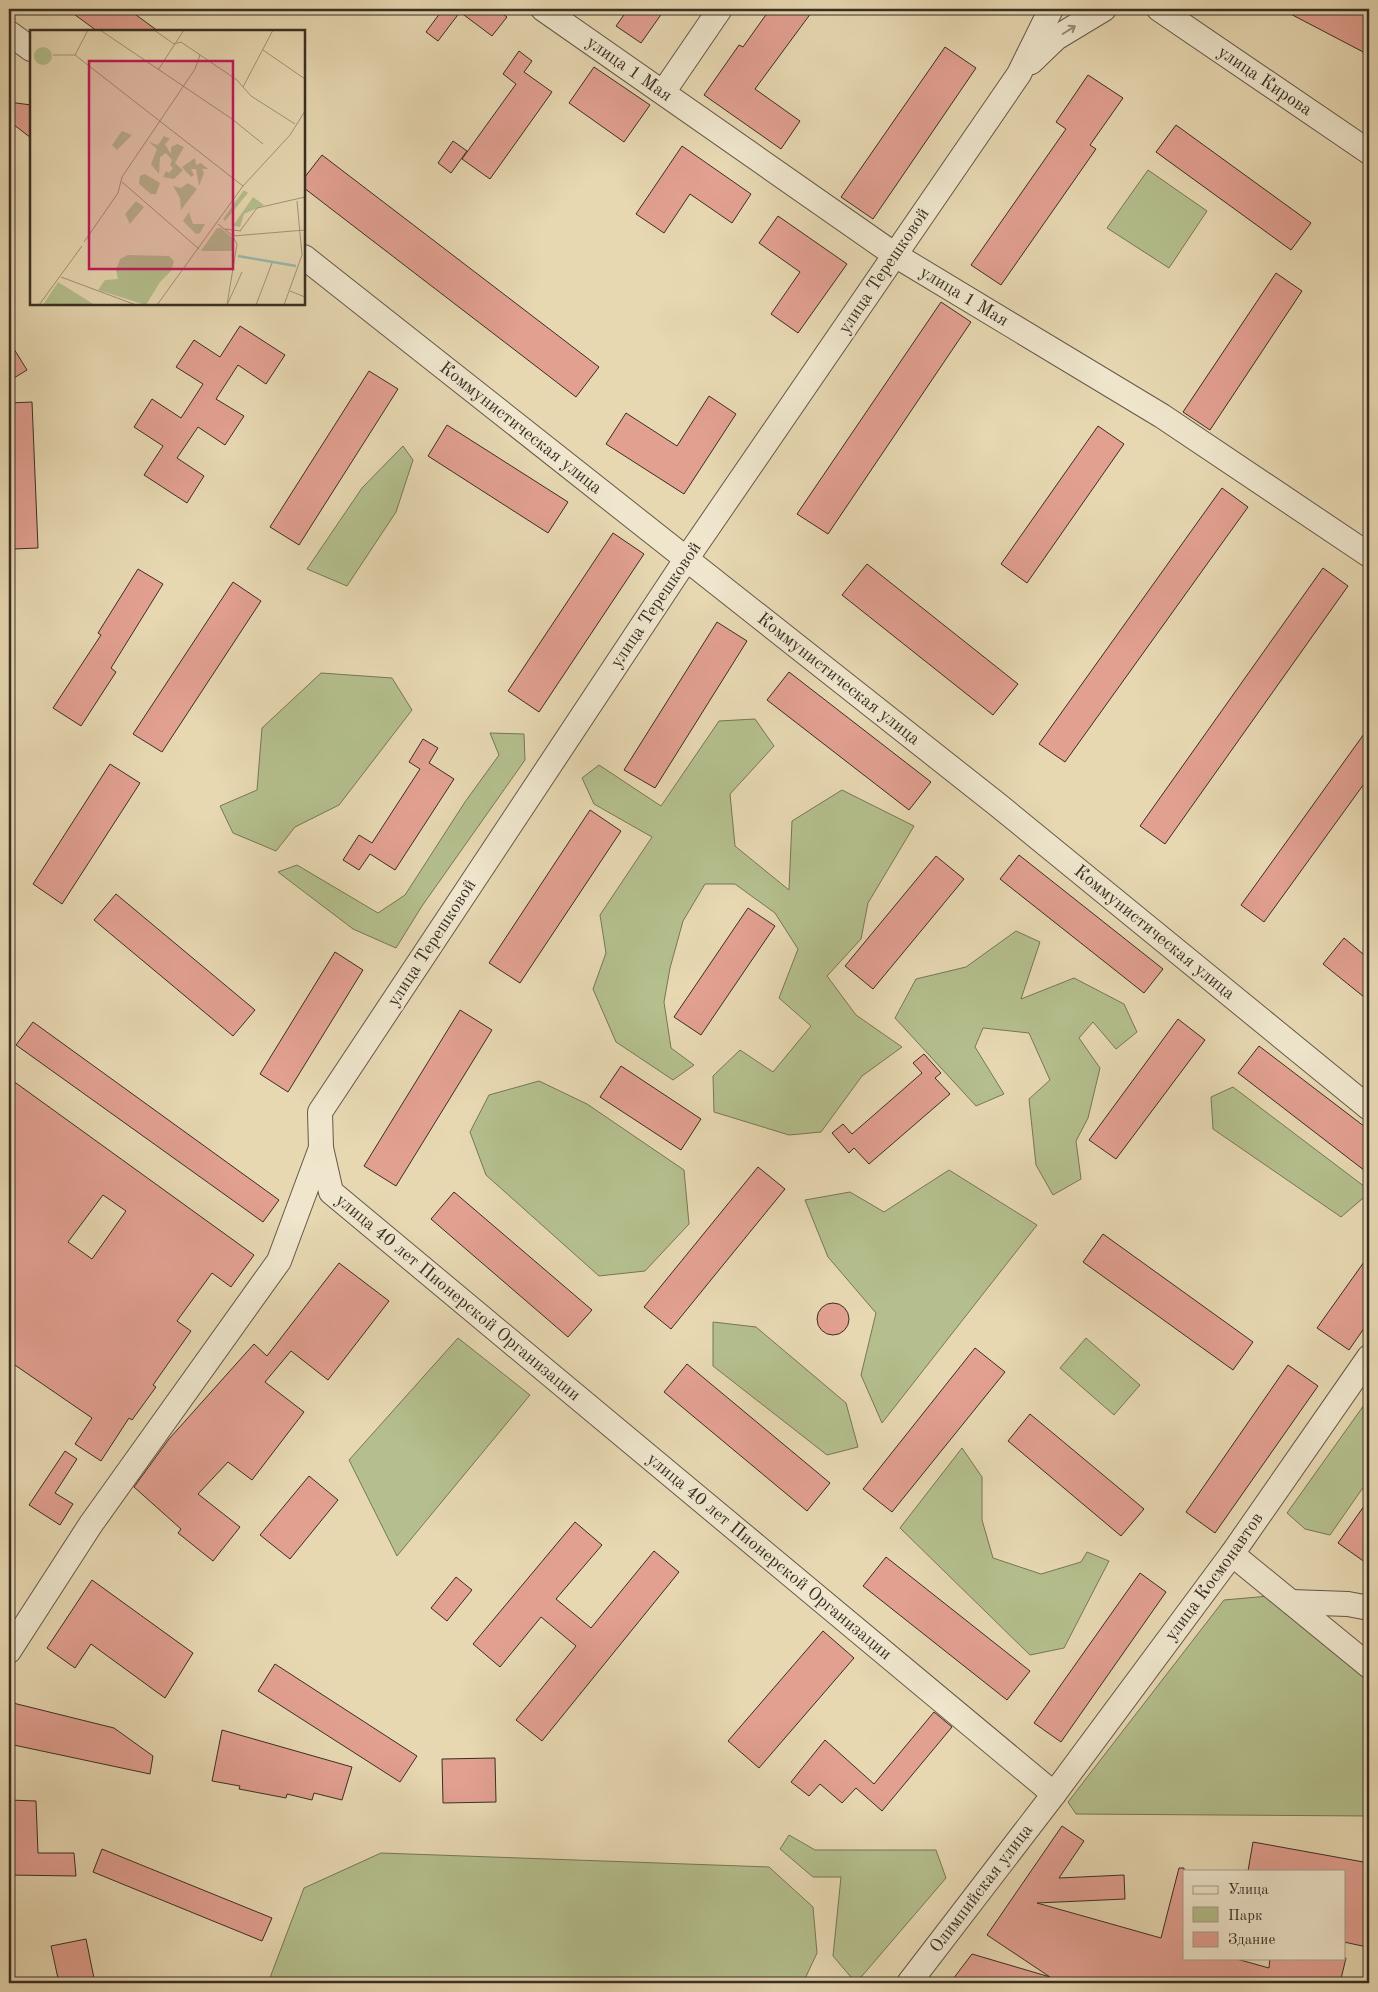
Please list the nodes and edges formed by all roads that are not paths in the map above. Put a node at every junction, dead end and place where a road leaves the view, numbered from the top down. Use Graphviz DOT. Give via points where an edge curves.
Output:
graph roads {
  1 [pos="543,9"];
  2 [pos="720,9"];
  3 [pos="1051,9"];
  4 [pos="1104,9"];
  5 [pos="1159,9"];
  6 [pos="9,33"];
  7 [pos="30,48"];
  8 [pos="1019,74"];
  9 [pos="664,92"];
  10 [pos="1369,152"];
  11 [pos="895,255"];
  12 [pos="305,258"];
  13 [pos="1369,556"];
  14 [pos="686,558"];
  15 [pos="1369,1108"];
  16 [pos="321,1148"];
  17 [pos="1369,1357"];
  18 [pos="1232,1554"];
  19 [pos="1292,1602"];
  20 [pos="1369,1608"];
  21 [pos="9,1651"];
  22 [pos="1369,1666"];
  23 [pos="1054,1794"];
  24 [pos="909,1983"];
  1 -- 9 [label="street, улица 1 Мая"];
  2 -- 9 [label="street"];
  3 -- 8 [label="street, улица Терешковой"];
  8 -- 4 [label="street, улица Терешковой, one-way" via="1056,38"];
  5 -- 10 [label="street, улица Кирова"];
  6 -- 7 [label="street"];
  8 -- 11 [label="street, улица Терешковой"];
  9 -- 11 [label="street, улица 1 Мая"];
  11 -- 13 [label="street, улица 1 Мая" via="1162,416"];
  11 -- 14 [label="street, улица Терешковой"];
  12 -- 14 [label="street, Коммунистическая улица"];
  14 -- 15 [label="street, Коммунистическая улица" via="998,805"];
  14 -- 16 [label="street, улица Терешковой" via="320,1112"];
  16 -- 21 [label="street" via="279,1261 91,1524"];
  16 -- 23 [label="street, улица 40 лет Пионерской Организации" via="331,1192"];
  17 -- 18 [label="street, улица Космонавтов"];
  18 -- 19 [label="street"];
  18 -- 23 [label="street, улица Космонавтов"];
  19 -- 20 [label="street"];
  19 -- 22 [label="street"];
  23 -- 24 [label="street, Олимпийская улица"];
}
